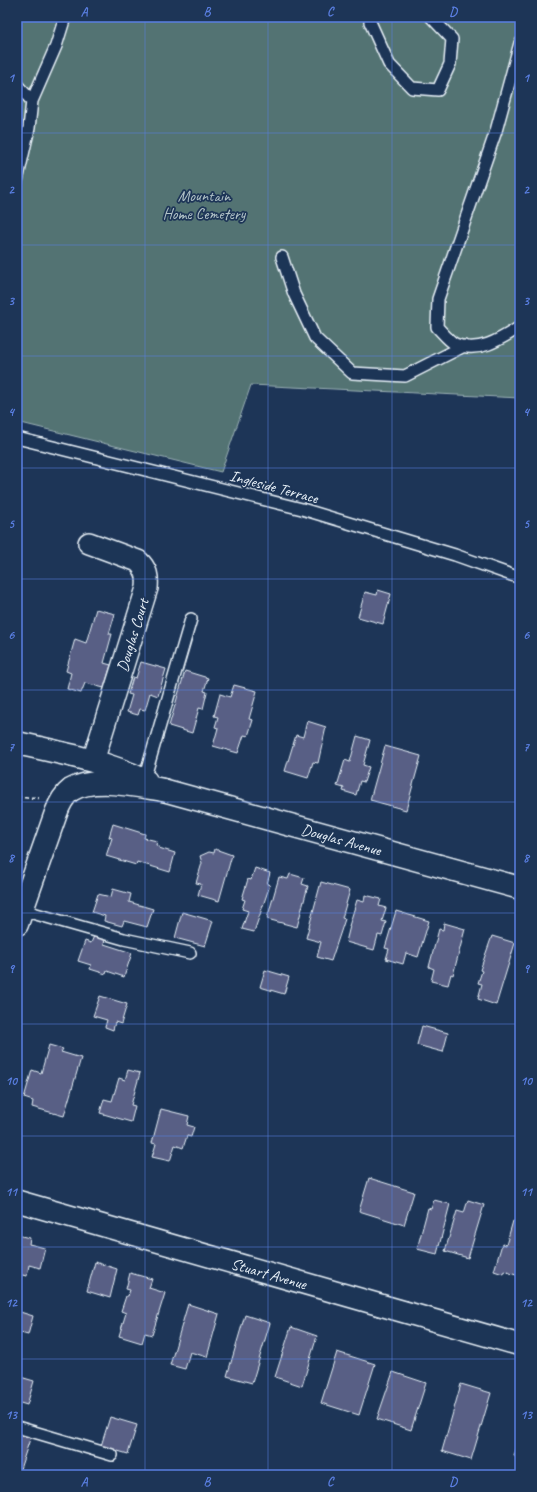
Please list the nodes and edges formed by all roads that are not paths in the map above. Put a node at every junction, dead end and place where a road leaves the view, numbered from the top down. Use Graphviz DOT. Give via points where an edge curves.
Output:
graph roads {
  1 [pos="65,17"];
  2 [pos="370,17"];
  3 [pos="432,17"];
  4 [pos="520,43"];
  5 [pos="17,85"];
  6 [pos="32,101"];
  7 [pos="17,181"];
  8 [pos="282,257"];
  9 [pos="520,327"];
  10 [pos="464,346"];
  11 [pos="17,438"];
  12 [pos="88,543"];
  13 [pos="520,578"];
  14 [pos="191,619"];
  15 [pos="17,743"];
  16 [pos="93,761"];
  17 [pos="153,785"];
  18 [pos="520,888"];
  19 [pos="19,917"];
  20 [pos="190,953"];
  21 [pos="17,1200"];
  22 [pos="520,1345"];
  23 [pos="17,1427"];
  24 [pos="112,1455"];
  1 -- 6 [label="lane" via="56,46"];
  2 -- 3 [label="lane" via="389,64 412,88 438,90 450,64 452,39"];
  4 -- 10 [label="lane" via="496,131 438,299 437,327 454,343"];
  5 -- 6 [label="lane"];
  6 -- 7 [label="lane"];
  8 -- 10 [label="lane" via="294,294 315,338 352,373 405,376"];
  9 -- 10 [label="lane" via="497,342"];
  11 -- 13 [label="lane, Ingleside Terrace" via="302,509 455,555"];
  12 -- 16 [label="street, Douglas Court" via="138,561 144,566 148,576 147,588"];
  14 -- 17 [label="lane"];
  15 -- 16 [label="main road, Douglas Avenue"];
  16 -- 17 [label="main road, Douglas Avenue" via="119,769"];
  17 -- 18 [label="main road, Douglas Avenue"];
  17 -- 19 [label="main road, Douglas Avenue" via="91,783 71,790 61,800"];
  19 -- 20 [label="lane"];
  21 -- 22 [label="street, Stuart Avenue"];
  23 -- 24 [label="lane"];
}
